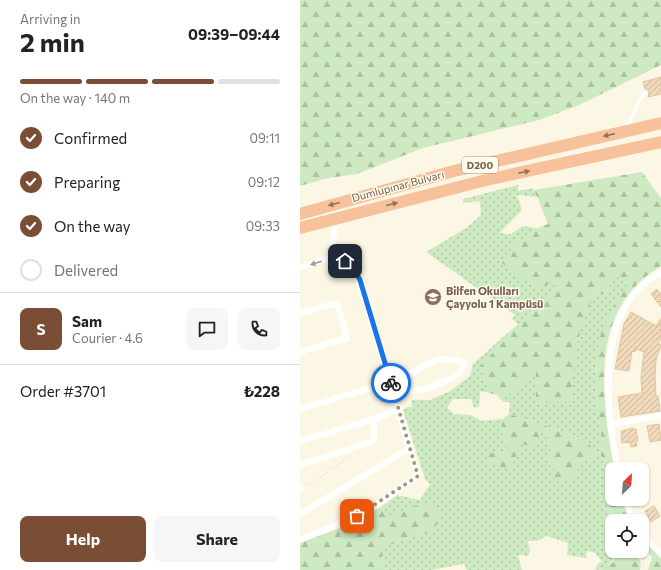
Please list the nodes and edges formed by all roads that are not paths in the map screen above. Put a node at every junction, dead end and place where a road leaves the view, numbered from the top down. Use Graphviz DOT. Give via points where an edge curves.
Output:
graph roads {
  1 [pos="646,92"];
  2 [pos="661,123"];
  3 [pos="625,131"];
  4 [pos="661,142"];
  5 [pos="300,214"];
  6 [pos="335,219"];
  7 [pos="300,228"];
  8 [pos="332,258"];
  9 [pos="300,268"];
  10 [pos="661,273"];
  11 [pos="300,313"];
  12 [pos="300,352"];
  13 [pos="391,382"];
  14 [pos="412,391"];
  15 [pos="300,409"];
  16 [pos="399,409"];
  17 [pos="661,416"];
  18 [pos="374,418"];
  19 [pos="611,424"];
  20 [pos="300,441"];
  21 [pos="410,448"];
  22 [pos="617,462"];
  23 [pos="300,465"];
  24 [pos="300,514"];
  25 [pos="300,540"];
  26 [pos="649,542"];
  27 [pos="661,554"];
  1 -- 3 [label="lane" via="635,108"];
  2 -- 3 [label="highway, Dumlupınar Bulvarı / D200"];
  3 -- 5 [label="highway, Dumlupınar Bulvarı / D200, one-way" via="454,171"];
  6 -- 4 [label="highway, Dumlupınar Bulvarı / D200, one-way" via="486,180"];
  6 -- 7 [label="highway, Dumlupınar Bulvarı / D200"];
  6 -- 8 [label="street"];
  8 -- 9 [label="street, one-way"];
  8 -- 13 [label="street" via="345,261 354,269 360,280"];
  10 -- 19 [label="street" via="636,292 614,334 608,371"];
  11 -- 12 [label="street" via="337,303 347,338"];
  13 -- 14 [label="street" via="438,359 464,363 462,369 441,384"];
  13 -- 15 [label="street"];
  13 -- 16 [label="street"];
  16 -- 18 [label="street"];
  16 -- 21 [label="street"];
  17 -- 19 [label="street"];
  18 -- 20 [label="street"];
  18 -- 23 [label="street" via="374,441"];
  19 -- 22 [label="street"];
  21 -- 24 [label="street"];
  21 -- 25 [label="street" via="418,476 364,513"];
  26 -- 27 [label="street"];
}
